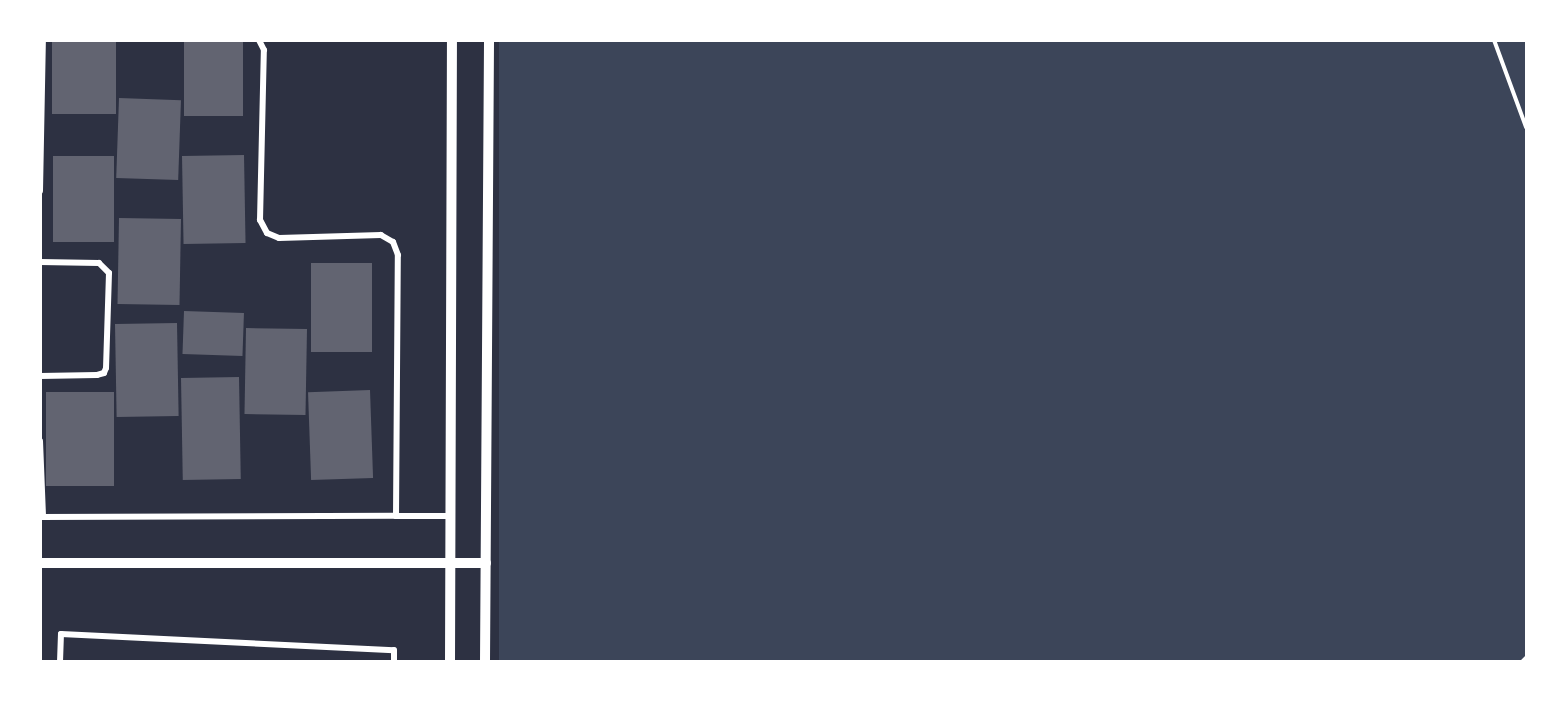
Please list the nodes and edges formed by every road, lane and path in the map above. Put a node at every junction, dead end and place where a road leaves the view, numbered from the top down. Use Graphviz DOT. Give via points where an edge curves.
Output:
graph roads {
  1 [pos="43,40"];
  2 [pos="259,40"];
  3 [pos="453,40"];
  4 [pos="489,40"];
  5 [pos="1494,40"];
  6 [pos="1527,128"];
  7 [pos="40,191"];
  8 [pos="40,262"];
  9 [pos="40,376"];
  10 [pos="40,441"];
  11 [pos="396,516"];
  12 [pos="450,516"];
  13 [pos="42,517"];
  14 [pos="450,563"];
  15 [pos="486,563"];
  16 [pos="40,564"];
  17 [pos="1527,658"];
  18 [pos="60,662"];
  19 [pos="394,662"];
  20 [pos="450,662"];
  21 [pos="485,662"];
  22 [pos="1522,662"];
  1 -- 7 [label="street"];
  2 -- 11 [label="street" via="264,50 260,220 267,232 279,238 381,235 393,242 398,255"];
  3 -- 12 [label="street"];
  4 -- 15 [label="street"];
  5 -- 6 [label="path"];
  8 -- 9 [label="street" via="99,263 109,273 104,373"];
  10 -- 13 [label="street"];
  11 -- 12 [label="street"];
  11 -- 13 [label="street"];
  12 -- 14 [label="street"];
  14 -- 15 [label="street"];
  14 -- 16 [label="street"];
  14 -- 20 [label="street"];
  15 -- 21 [label="street"];
  17 -- 22 [label="path"];
  18 -- 19 [label="street" via="61,634 394,650"];
}
